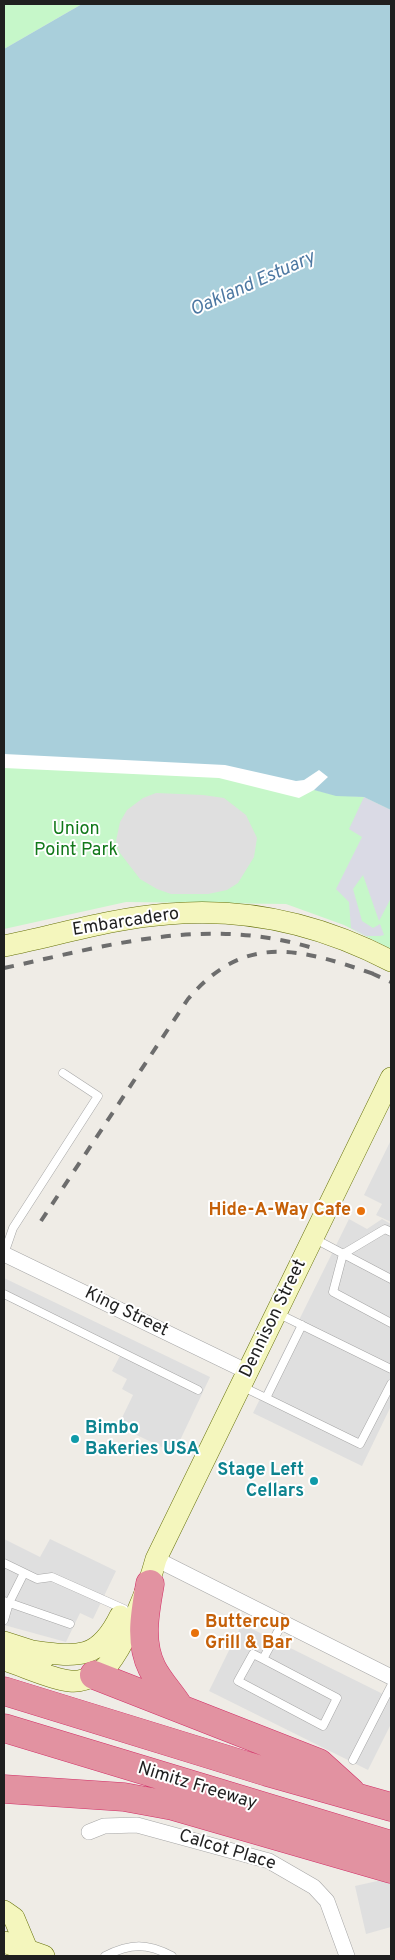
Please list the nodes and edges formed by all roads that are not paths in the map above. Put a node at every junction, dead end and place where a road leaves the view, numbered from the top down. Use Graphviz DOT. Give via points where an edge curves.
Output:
graph roads {
  1 [pos="4,946"];
  2 [pos="391,961"];
  3 [pos="63,1073"];
  4 [pos="391,1078"];
  5 [pos="391,1232"];
  6 [pos="314,1238"];
  7 [pos="4,1254"];
  8 [pos="343,1254"];
  9 [pos="391,1279"];
  10 [pos="4,1294"];
  11 [pos="277,1313"];
  12 [pos="391,1323"];
  13 [pos="302,1325"];
  14 [pos="391,1369"];
  15 [pos="245,1379"];
  16 [pos="391,1384"];
  17 [pos="198,1390"];
  18 [pos="266,1398"];
  19 [pos="4,1563"];
  20 [pos="153,1572"];
  21 [pos="24,1573"];
  22 [pos="6,1602"];
  23 [pos="124,1609"];
  24 [pos="4,1620"];
  25 [pos="283,1622"];
  26 [pos="70,1624"];
  27 [pos="4,1642"];
  28 [pos="32,1651"];
  29 [pos="263,1659"];
  30 [pos="4,1660"];
  31 [pos="94,1675"];
  32 [pos="391,1677"];
  33 [pos="391,1686"];
  34 [pos="4,1691"];
  35 [pos="179,1707"];
  36 [pos="4,1728"];
  37 [pos="353,1760"];
  38 [pos="4,1789"];
  39 [pos="354,1795"];
  40 [pos="391,1806"];
  41 [pos="89,1832"];
  42 [pos="391,1845"];
  43 [pos="391,1869"];
  44 [pos="4,1911"];
  45 [pos="4,1942"];
  46 [pos="31,1954"];
  47 [pos="4,1955"];
  48 [pos="105,1956"];
  49 [pos="172,1956"];
  50 [pos="347,1956"];
  1 -- 2 [label="main road, Embarcadero" via="131,919 168,914 224,913 302,924 336,935"];
  3 -- 7 [label="lane" via="98,1096 13,1228"];
  4 -- 6 [label="main road, Dennison Street" via="382,1105"];
  5 -- 8 [label="lane" via="385,1229"];
  6 -- 8 [label="lane"];
  6 -- 11 [label="main road, Dennison Street"];
  7 -- 15 [label="street, King Street"];
  8 -- 9 [label="lane"];
  8 -- 12 [label="lane" via="333,1292"];
  10 -- 17 [label="lane"];
  11 -- 13 [label="lane"];
  11 -- 15 [label="main road, Dennison Street"];
  13 -- 14 [label="lane"];
  13 -- 18 [label="lane"];
  15 -- 18 [label="lane"];
  15 -- 20 [label="main road, Dennison Street"];
  16 -- 18 [label="lane" via="360,1444"];
  19 -- 21 [label="lane"];
  20 -- 23 [label="main road, Dennison Street" via="140,1578"];
  20 -- 25 [label="street"];
  20 -- 31 [label="main road, Dennison Street" via="113,1659"];
  20 -- 35 [label="highway" via="144,1615 147,1655"];
  21 -- 22 [label="lane"];
  21 -- 23 [label="lane" via="37,1579 52,1577"];
  22 -- 24 [label="lane"];
  22 -- 26 [label="lane"];
  23 -- 28 [label="main road, Dennison Street" via="101,1645 88,1653"];
  25 -- 29 [label="lane"];
  25 -- 32 [label="street"];
  27 -- 28 [label="main road"];
  28 -- 31 [label="main road"];
  29 -- 29 [label="lane" via="337,1698 323,1726 238,1681 253,1654"];
  30 -- 31 [label="main road" via="70,1681"];
  31 -- 35 [label="highway"];
  33 -- 37 [label="lane"];
  34 -- 39 [label="highway, Nimitz Freeway" via="267,1772"];
  35 -- 39 [label="highway" via="319,1762"];
  36 -- 42 [label="highway, Nimitz Freeway"];
  38 -- 43 [label="highway" via="124,1797 173,1806"];
  39 -- 40 [label="highway, Nimitz Freeway"];
  41 -- 50 [label="street, Calcot Place" via="104,1826 137,1825 269,1861 314,1886 327,1901"];
  44 -- 46 [label="main road" via="14,1918"];
  45 -- 46 [label="main road"];
  46 -- 47 [label="street"];
  48 -- 49 [label="lane" via="136,1944"];
}
